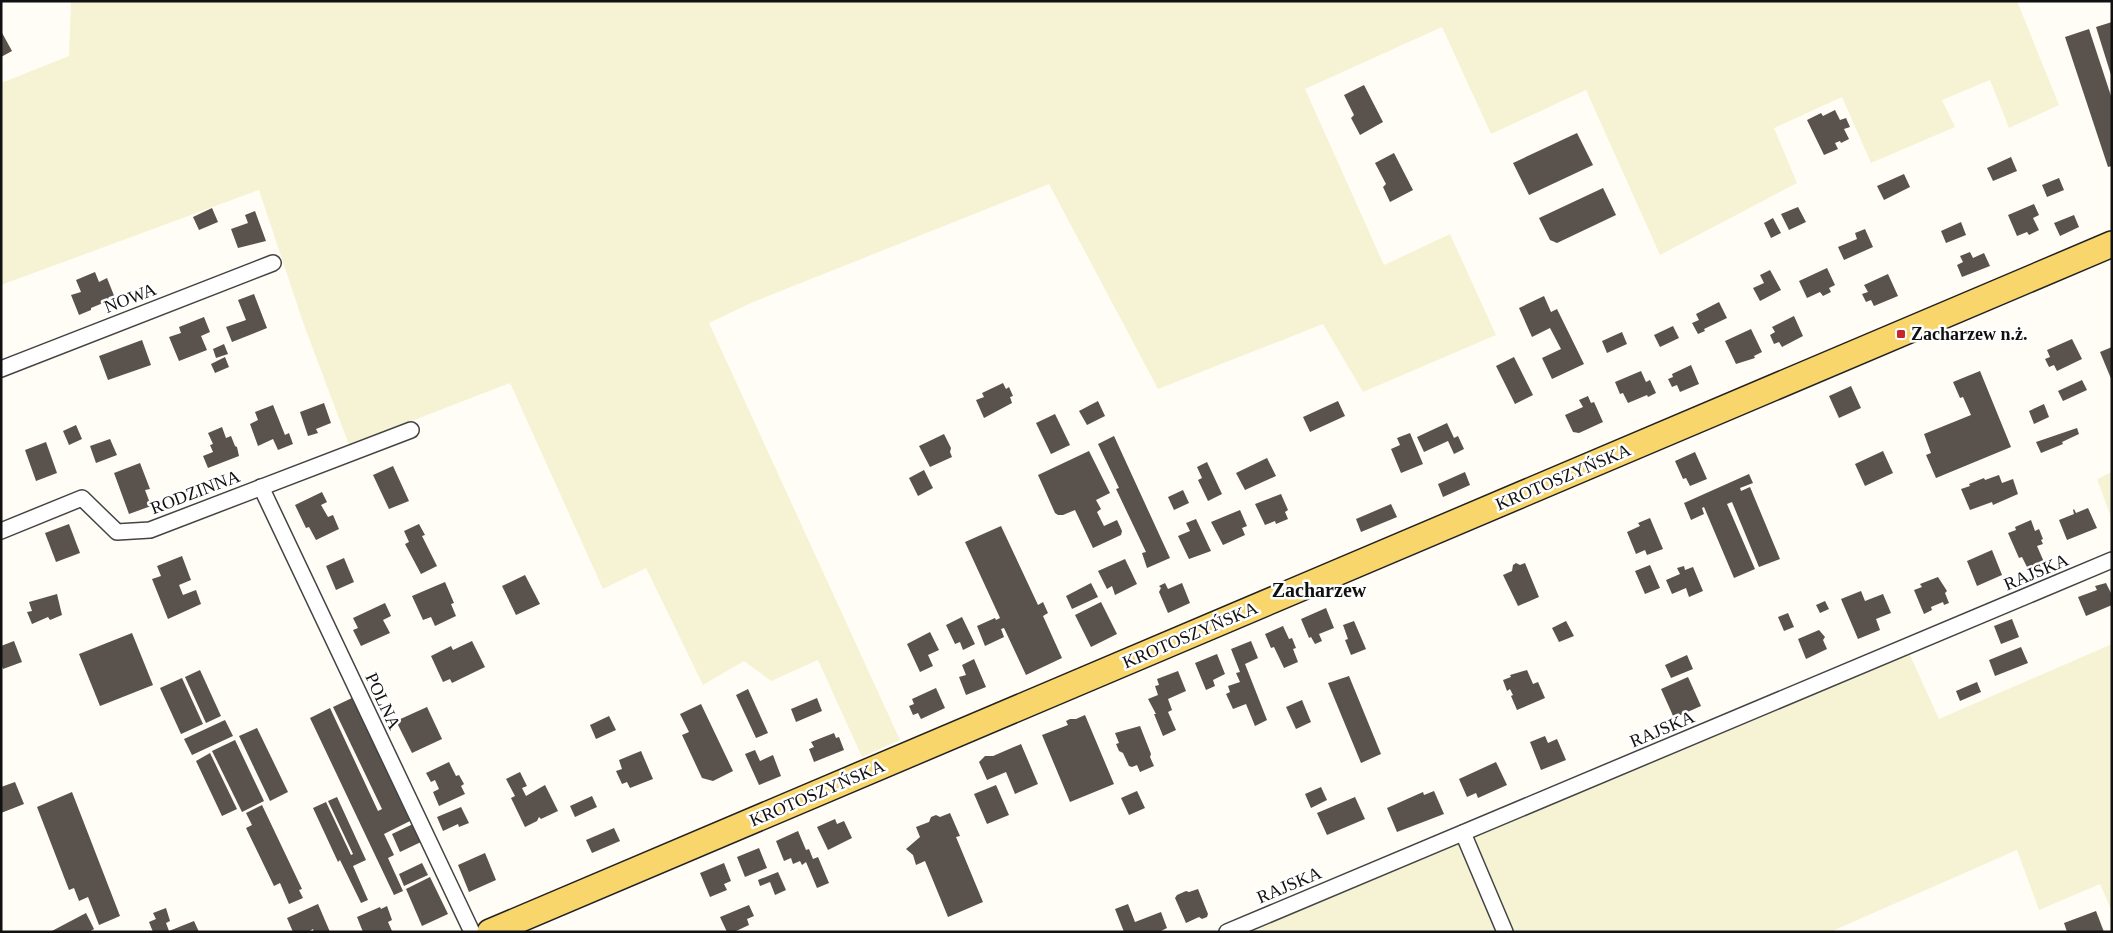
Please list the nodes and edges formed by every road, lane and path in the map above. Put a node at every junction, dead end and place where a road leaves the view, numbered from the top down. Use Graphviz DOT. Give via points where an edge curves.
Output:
graph roads {
  1 [pos="2112,244"];
  2 [pos="273,263"];
  3 [pos="1,369"];
  4 [pos="410,430"];
  5 [pos="261,487"];
  6 [pos="1,531"];
  7 [pos="2112,560"];
  8 [pos="1463,832"];
  9 [pos="472,932"];
  10 [pos="490,932"];
  11 [pos="1227,932"];
  12 [pos="1505,932"];
  1 -- 10 [label="main road, KROTOSZYŃSKA"];
  2 -- 3 [label="street, NOWA"];
  4 -- 5 [label="street, RODZINNA"];
  5 -- 6 [label="street, RODZINNA" via="150,530 117,532 82,498"];
  5 -- 9 [label="street, POLNA"];
  7 -- 8 [label="street, RAJSKA"];
  8 -- 11 [label="street, RAJSKA"];
  8 -- 12 [label="street"];
}
